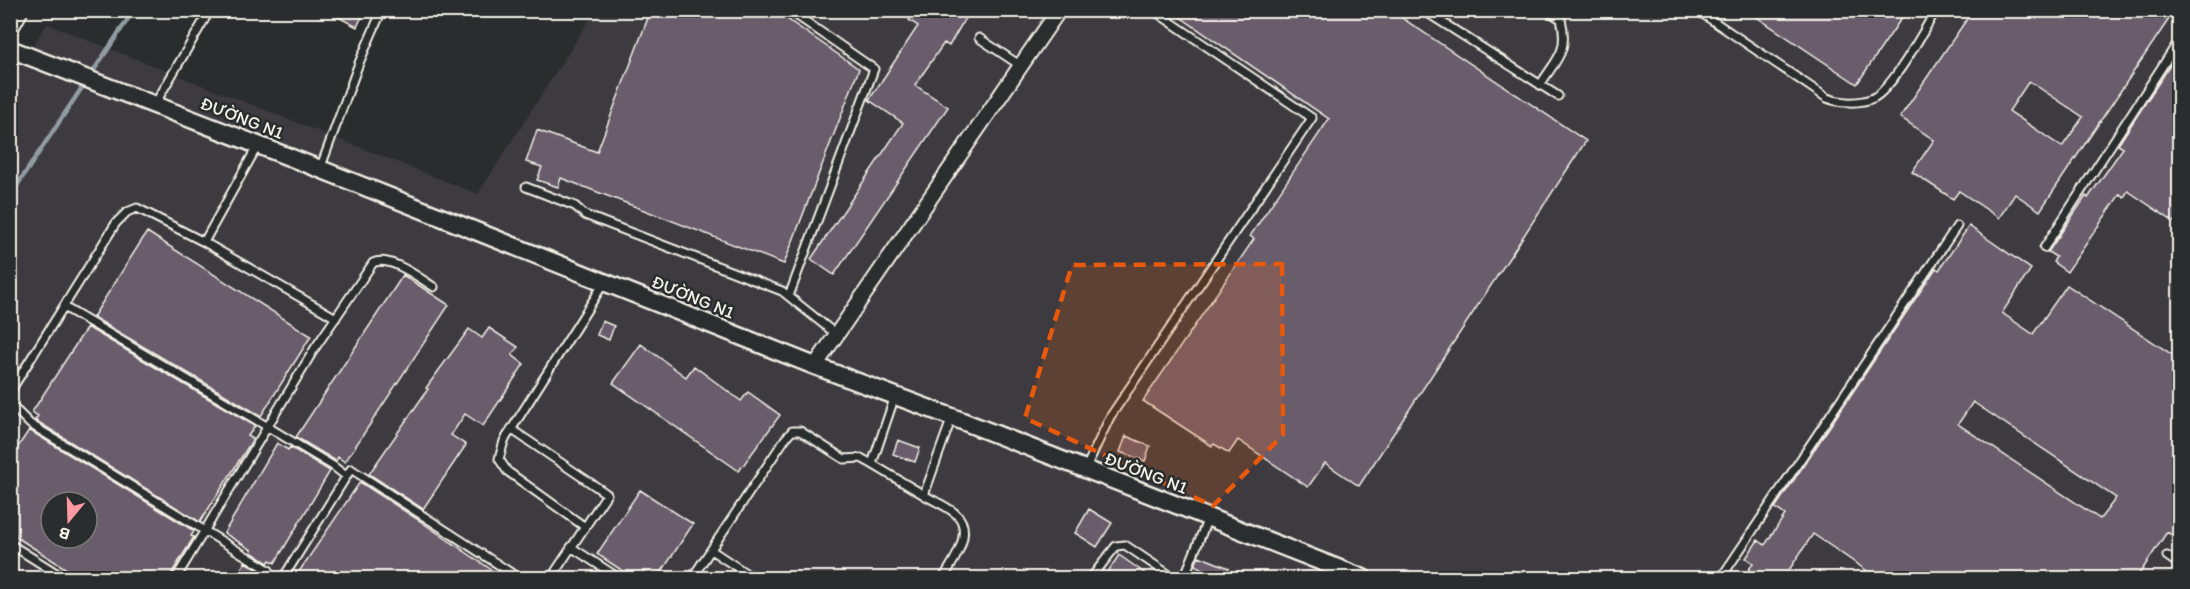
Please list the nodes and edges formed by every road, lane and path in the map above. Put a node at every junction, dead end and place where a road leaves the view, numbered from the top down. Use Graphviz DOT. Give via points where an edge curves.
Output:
graph roads {
  1 [pos="21,10"];
  2 [pos="210,10"];
  3 [pos="382,10"];
  4 [pos="789,10"];
  5 [pos="1059,10"];
  6 [pos="1153,10"];
  7 [pos="1423,10"];
  8 [pos="1547,10"];
  9 [pos="1697,10"];
  10 [pos="1936,10"];
  11 [pos="10,30"];
  12 [pos="980,38"];
  13 [pos="2180,39"];
  14 [pos="10,49"];
  15 [pos="1020,66"];
  16 [pos="1540,85"];
  17 [pos="1558,96"];
  18 [pos="155,105"];
  19 [pos="258,145"];
  20 [pos="320,169"];
  21 [pos="526,188"];
  22 [pos="1957,226"];
  23 [pos="204,242"];
  24 [pos="2044,248"];
  25 [pos="604,283"];
  26 [pos="434,287"];
  27 [pos="789,296"];
  28 [pos="64,307"];
  29 [pos="336,318"];
  30 [pos="837,335"];
  31 [pos="815,366"];
  32 [pos="10,392"];
  33 [pos="895,396"];
  34 [pos="10,404"];
  35 [pos="952,417"];
  36 [pos="268,427"];
  37 [pos="511,429"];
  38 [pos="872,464"];
  39 [pos="1085,470"];
  40 [pos="346,476"];
  41 [pos="924,495"];
  42 [pos="1208,518"];
  43 [pos="585,527"];
  44 [pos="204,531"];
  45 [pos="10,544"];
  46 [pos="571,547"];
  47 [pos="711,550"];
  48 [pos="2167,556"];
  49 [pos="2180,565"];
  50 [pos="269,570"];
  51 [pos="64,579"];
  52 [pos="176,579"];
  53 [pos="283,579"];
  54 [pos="519,579"];
  55 [pos="551,579"];
  56 [pos="619,579"];
  57 [pos="692,579"];
  58 [pos="753,579"];
  59 [pos="943,579"];
  60 [pos="1091,579"];
  61 [pos="1173,579"];
  62 [pos="1184,579"];
  63 [pos="1363,579"];
  64 [pos="1721,579"];
  1 -- 11 [label="street"];
  2 -- 18 [label="lane"];
  3 -- 20 [label="lane"];
  4 -- 27 [label="lane" via="874,69"];
  5 -- 15 [label="street"];
  6 -- 39 [label="lane" via="1312,118 1110,417"];
  7 -- 16 [label="lane"];
  8 -- 16 [label="lane" via="1561,19 1564,47"];
  9 -- 10 [label="lane" via="1839,103 1872,99 1886,89"];
  12 -- 15 [label="lane"];
  13 -- 24 [label="lane"];
  14 -- 18 [label="street, ĐƯỜNG N1"];
  15 -- 30 [label="street"];
  16 -- 17 [label="lane"];
  18 -- 19 [label="street, ĐƯỜNG N1"];
  19 -- 20 [label="street, ĐƯỜNG N1"];
  19 -- 23 [label="lane"];
  20 -- 25 [label="street, ĐƯỜNG N1"];
  21 -- 27 [label="lane"];
  22 -- 64 [label="lane"];
  23 -- 28 [label="lane" via="137,208 128,212 116,223"];
  23 -- 29 [label="lane"];
  25 -- 31 [label="street, ĐƯỜNG N1"];
  25 -- 37 [label="lane"];
  26 -- 29 [label="lane" via="388,261 379,260 373,263"];
  27 -- 30 [label="lane"];
  28 -- 32 [label="lane"];
  28 -- 36 [label="lane"];
  29 -- 36 [label="lane"];
  30 -- 31 [label="street"];
  31 -- 33 [label="street, ĐƯỜNG N1"];
  33 -- 35 [label="street, ĐƯỜNG N1"];
  33 -- 38 [label="lane"];
  34 -- 44 [label="lane" via="30,424"];
  35 -- 39 [label="street, ĐƯỜNG N1"];
  35 -- 41 [label="lane"];
  36 -- 40 [label="lane"];
  36 -- 44 [label="lane"];
  37 -- 43 [label="lane" via="499,459 507,471"];
  37 -- 43 [label="lane" via="607,494"];
  38 -- 41 [label="lane"];
  38 -- 47 [label="lane" via="861,458 844,459 800,431 792,431"];
  39 -- 42 [label="street, ĐƯỜNG N1"];
  40 -- 53 [label="lane"];
  40 -- 54 [label="lane" via="351,469"];
  41 -- 59 [label="lane" via="961,519 960,550"];
  42 -- 62 [label="lane"];
  42 -- 63 [label="street, ĐƯỜNG N1"];
  43 -- 46 [label="lane"];
  44 -- 50 [label="lane"];
  44 -- 52 [label="lane"];
  45 -- 51 [label="lane"];
  46 -- 55 [label="lane"];
  46 -- 56 [label="lane"];
  47 -- 57 [label="lane"];
  47 -- 58 [label="lane"];
  48 -- 49 [label="lane"];
  60 -- 61 [label="lane" via="1109,552 1125,545"];
}
